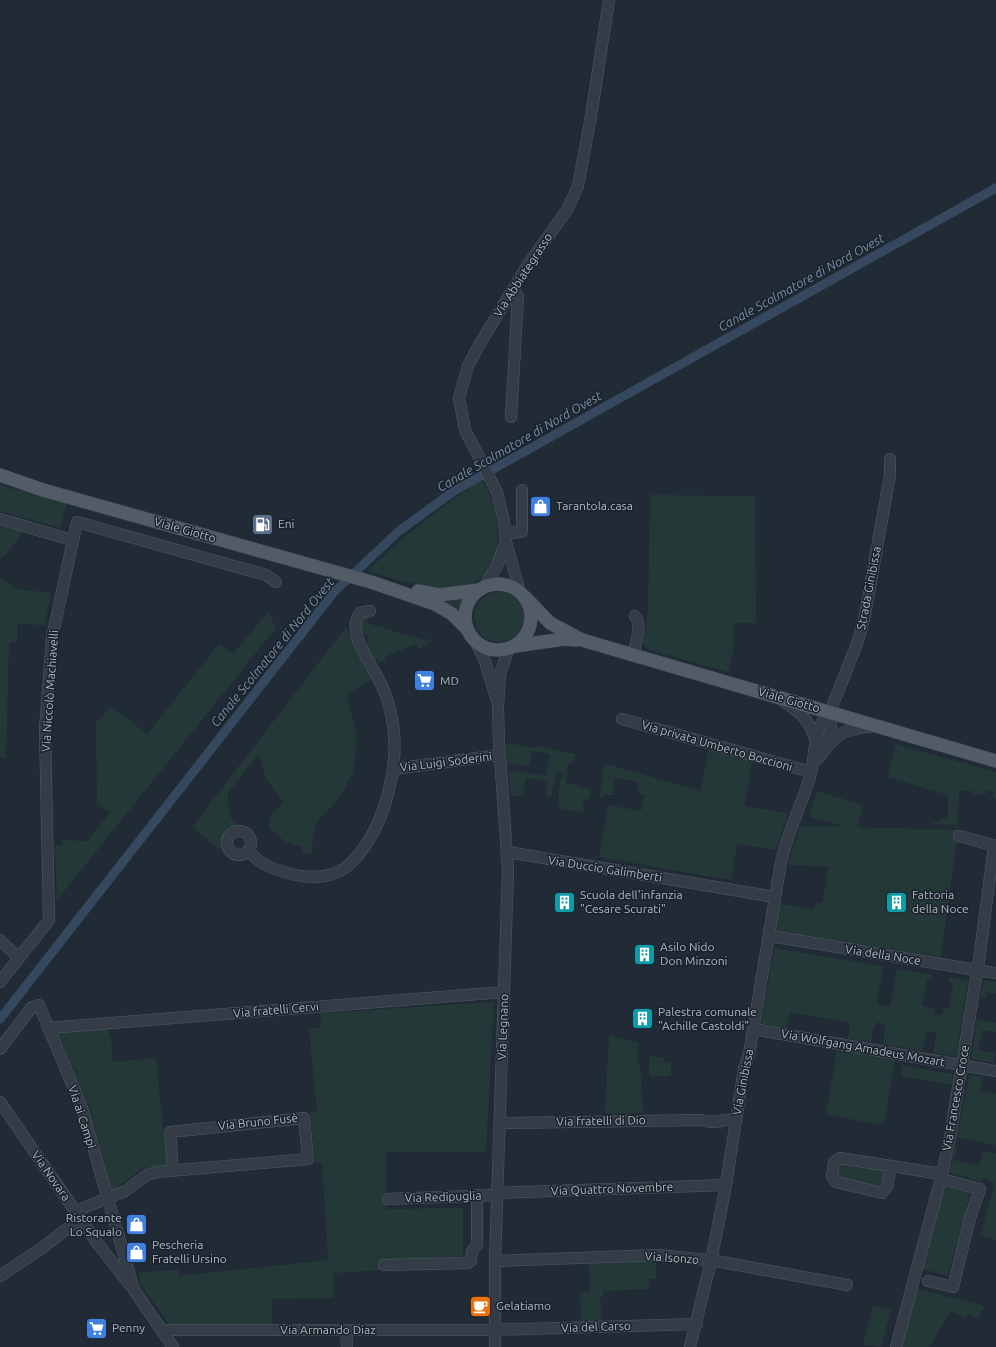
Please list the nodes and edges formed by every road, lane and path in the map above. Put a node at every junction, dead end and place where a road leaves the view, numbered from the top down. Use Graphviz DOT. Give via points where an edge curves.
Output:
graph roads {
  1 [pos="609,0"];
  2 [pos="513,289"];
  3 [pos="511,417"];
  4 [pos="890,459"];
  5 [pos="0,475"];
  6 [pos="522,490"];
  7 [pos="0,519"];
  8 [pos="505,537"];
  9 [pos="72,540"];
  10 [pos="276,582"];
  11 [pos="371,582"];
  12 [pos="482,588"];
  13 [pos="522,594"];
  14 [pos="370,611"];
  15 [pos="635,616"];
  16 [pos="467,629"];
  17 [pos="582,640"];
  18 [pos="475,641"];
  19 [pos="512,647"];
  20 [pos="633,656"];
  21 [pos="776,697"];
  22 [pos="498,708"];
  23 [pos="830,712"];
  24 [pos="622,719"];
  25 [pos="877,726"];
  26 [pos="815,738"];
  27 [pos="499,755"];
  28 [pos="818,759"];
  29 [pos="996,761"];
  30 [pos="393,769"];
  31 [pos="811,772"];
  32 [pos="959,836"];
  33 [pos="995,846"];
  34 [pos="249,851"];
  35 [pos="507,852"];
  36 [pos="775,897"];
  37 [pos="770,936"];
  38 [pos="0,940"];
  39 [pos="19,958"];
  40 [pos="977,970"];
  41 [pos="996,973"];
  42 [pos="0,982"];
  43 [pos="504,992"];
  44 [pos="48,1028"];
  45 [pos="753,1030"];
  46 [pos="0,1048"];
  47 [pos="961,1066"];
  48 [pos="996,1071"];
  49 [pos="0,1102"];
  50 [pos="735,1119"];
  51 [pos="500,1123"];
  52 [pos="891,1166"];
  53 [pos="173,1170"];
  54 [pos="941,1177"];
  55 [pos="726,1185"];
  56 [pos="497,1194"];
  57 [pos="478,1195"];
  58 [pos="107,1199"];
  59 [pos="388,1199"];
  60 [pos="78,1214"];
  61 [pos="495,1261"];
  62 [pos="711,1261"];
  63 [pos="384,1265"];
  64 [pos="0,1276"];
  65 [pos="928,1281"];
  66 [pos="847,1285"];
  67 [pos="134,1290"];
  68 [pos="697,1324"];
  69 [pos="161,1330"];
  70 [pos="346,1330"];
  71 [pos="495,1330"];
  72 [pos="173,1347"];
  73 [pos="347,1347"];
  74 [pos="495,1347"];
  75 [pos="690,1347"];
  76 [pos="896,1347"];
  1 -- 2 [label="street, Via Abbiategrasso" via="578,186 567,210"];
  2 -- 3 [label="street" via="518,296"];
  2 -- 8 [label="street, Via Abbiategrasso" via="468,366 459,398 465,430 497,492"];
  4 -- 23 [label="street, Strada Ginibissa" via="890,475 865,616"];
  5 -- 11 [label="main road, Viale Giotto" via="64,496"];
  6 -- 8 [label="street" via="522,532"];
  7 -- 9 [label="street"];
  8 -- 12 [label="street" via="497,566"];
  8 -- 13 [label="street, Via Abbiategrasso"];
  9 -- 10 [label="street, Via Niccolò Machiavelli" via="77,522 266,575"];
  9 -- 39 [label="street, Via Niccolò Machiavelli" via="52,638 45,729 49,920"];
  11 -- 12 [label="main road, Viale Giotto" via="439,595"];
  11 -- 16 [label="main road, Viale Giotto" via="435,604 452,614"];
  12 -- 13 [label="main road, Viale Giotto" via="504,584"];
  12 -- 16 [label="main road" via="471,598 466,609"];
  13 -- 17 [label="main road, Viale Giotto" via="550,623"];
  13 -- 19 [label="main road" via="529,605 531,624 523,639"];
  14 -- 30 [label="street" via="360,613 355,627 365,655 381,682 390,711 393,729"];
  15 -- 20 [label="street" via="639,620 639,626"];
  16 -- 18 [label="main road, Viale Giotto"];
  17 -- 19 [label="main road, Viale Giotto" via="564,639"];
  17 -- 20 [label="main road, Viale Giotto"];
  18 -- 19 [label="main road, Viale Giotto" via="488,649"];
  18 -- 22 [label="street, Via Legnano" via="485,661"];
  19 -- 22 [label="street, Via Legnano" via="500,674"];
  20 -- 21 [label="main road, Viale Giotto"];
  21 -- 23 [label="main road, Viale Giotto"];
  21 -- 26 [label="street" via="802,714"];
  22 -- 27 [label="street, Via Legnano"];
  23 -- 25 [label="main road, Viale Giotto"];
  23 -- 26 [label="street, Via Ginibissa" via="822,720"];
  23 -- 28 [label="street, Via Ginibissa" via="831,730"];
  24 -- 31 [label="street, Via privata Umberto Boccioni"];
  25 -- 28 [label="street, Via Ginibissa" via="842,732 831,741"];
  25 -- 29 [label="main road, Viale Giotto"];
  26 -- 31 [label="street, Via Ginibissa"];
  27 -- 30 [label="street, Via Luigi Soderini"];
  27 -- 35 [label="street, Via Legnano"];
  28 -- 31 [label="street, Via Ginibissa"];
  30 -- 34 [label="street" via="386,802 377,825 355,859 341,871 310,877 288,874 257,860"];
  31 -- 36 [label="street, Via Ginibissa" via="784,847"];
  32 -- 33 [label="street"];
  33 -- 40 [label="street, Via Francesco Croce"];
  35 -- 36 [label="street, Via Duccio Galimberti"];
  35 -- 43 [label="street, Via Legnano"];
  36 -- 37 [label="street, Via Ginibissa"];
  37 -- 40 [label="street, Via della Noce"];
  37 -- 45 [label="street, Via Ginibissa"];
  38 -- 39 [label="street"];
  39 -- 42 [label="street, Via Niccolò Machiavelli"];
  40 -- 41 [label="street, Via della Noce"];
  40 -- 47 [label="street, Via Francesco Croce"];
  43 -- 44 [label="street, Via fratelli Cervi"];
  43 -- 51 [label="street, Via Legnano"];
  44 -- 46 [label="street, Via ai Campi" via="40,1007 36,1005"];
  44 -- 58 [label="street, Via ai Campi" via="82,1108"];
  45 -- 47 [label="street, Via Wolfgang Amadeus Mozart"];
  45 -- 50 [label="street, Via Ginibissa"];
  47 -- 48 [label="street, Via Wolfgang Amadeus Mozart"];
  47 -- 54 [label="street, Via Francesco Croce"];
  49 -- 60 [label="street, Via Novara"];
  50 -- 51 [label="street, Via fratelli di Dio" via="711,1122 702,1120"];
  50 -- 55 [label="street, Via Ginibissa" via="736,1127"];
  51 -- 56 [label="street, Via Legnano"];
  52 -- 52 [label="street" via="840,1158 834,1162 832,1176 836,1182 882,1193 887,1187"];
  52 -- 54 [label="street"];
  53 -- 53 [label="street, Via Bruno Fusè" via="308,1159 304,1118 170,1132"];
  53 -- 58 [label="street, Via Bruno Fusè" via="147,1175 126,1191"];
  54 -- 65 [label="street" via="980,1189 953,1287"];
  54 -- 76 [label="street, Via Francesco Croce"];
  55 -- 56 [label="street, Via Quattro Novembre"];
  55 -- 62 [label="street, Via Ginibissa"];
  56 -- 57 [label="street, Via Redipuglia"];
  56 -- 61 [label="street, Via Legnano"];
  57 -- 59 [label="street, Via Redipuglia"];
  57 -- 63 [label="street" via="477,1245 472,1251 471,1261"];
  58 -- 60 [label="street, Via Bruno Fusè"];
  58 -- 67 [label="street, Via ai Campi"];
  60 -- 64 [label="street, Via Bruno Fusè" via="42,1248"];
  60 -- 67 [label="street, Via Novara"];
  61 -- 62 [label="street, Via Isonzo" via="659,1255"];
  61 -- 71 [label="street, Via Legnano"];
  62 -- 66 [label="street, Via Isonzo"];
  62 -- 68 [label="street, Via Ginibissa"];
  67 -- 69 [label="street, Via Novara"];
  68 -- 71 [label="street, Via del Carso"];
  68 -- 75 [label="street, Via Ginibissa"];
  69 -- 70 [label="street, Via Armando Diaz"];
  69 -- 72 [label="street, Via Novara"];
  70 -- 71 [label="street, Via Armando Diaz"];
  70 -- 73 [label="street"];
  71 -- 74 [label="street, Via Legnano"];
}
